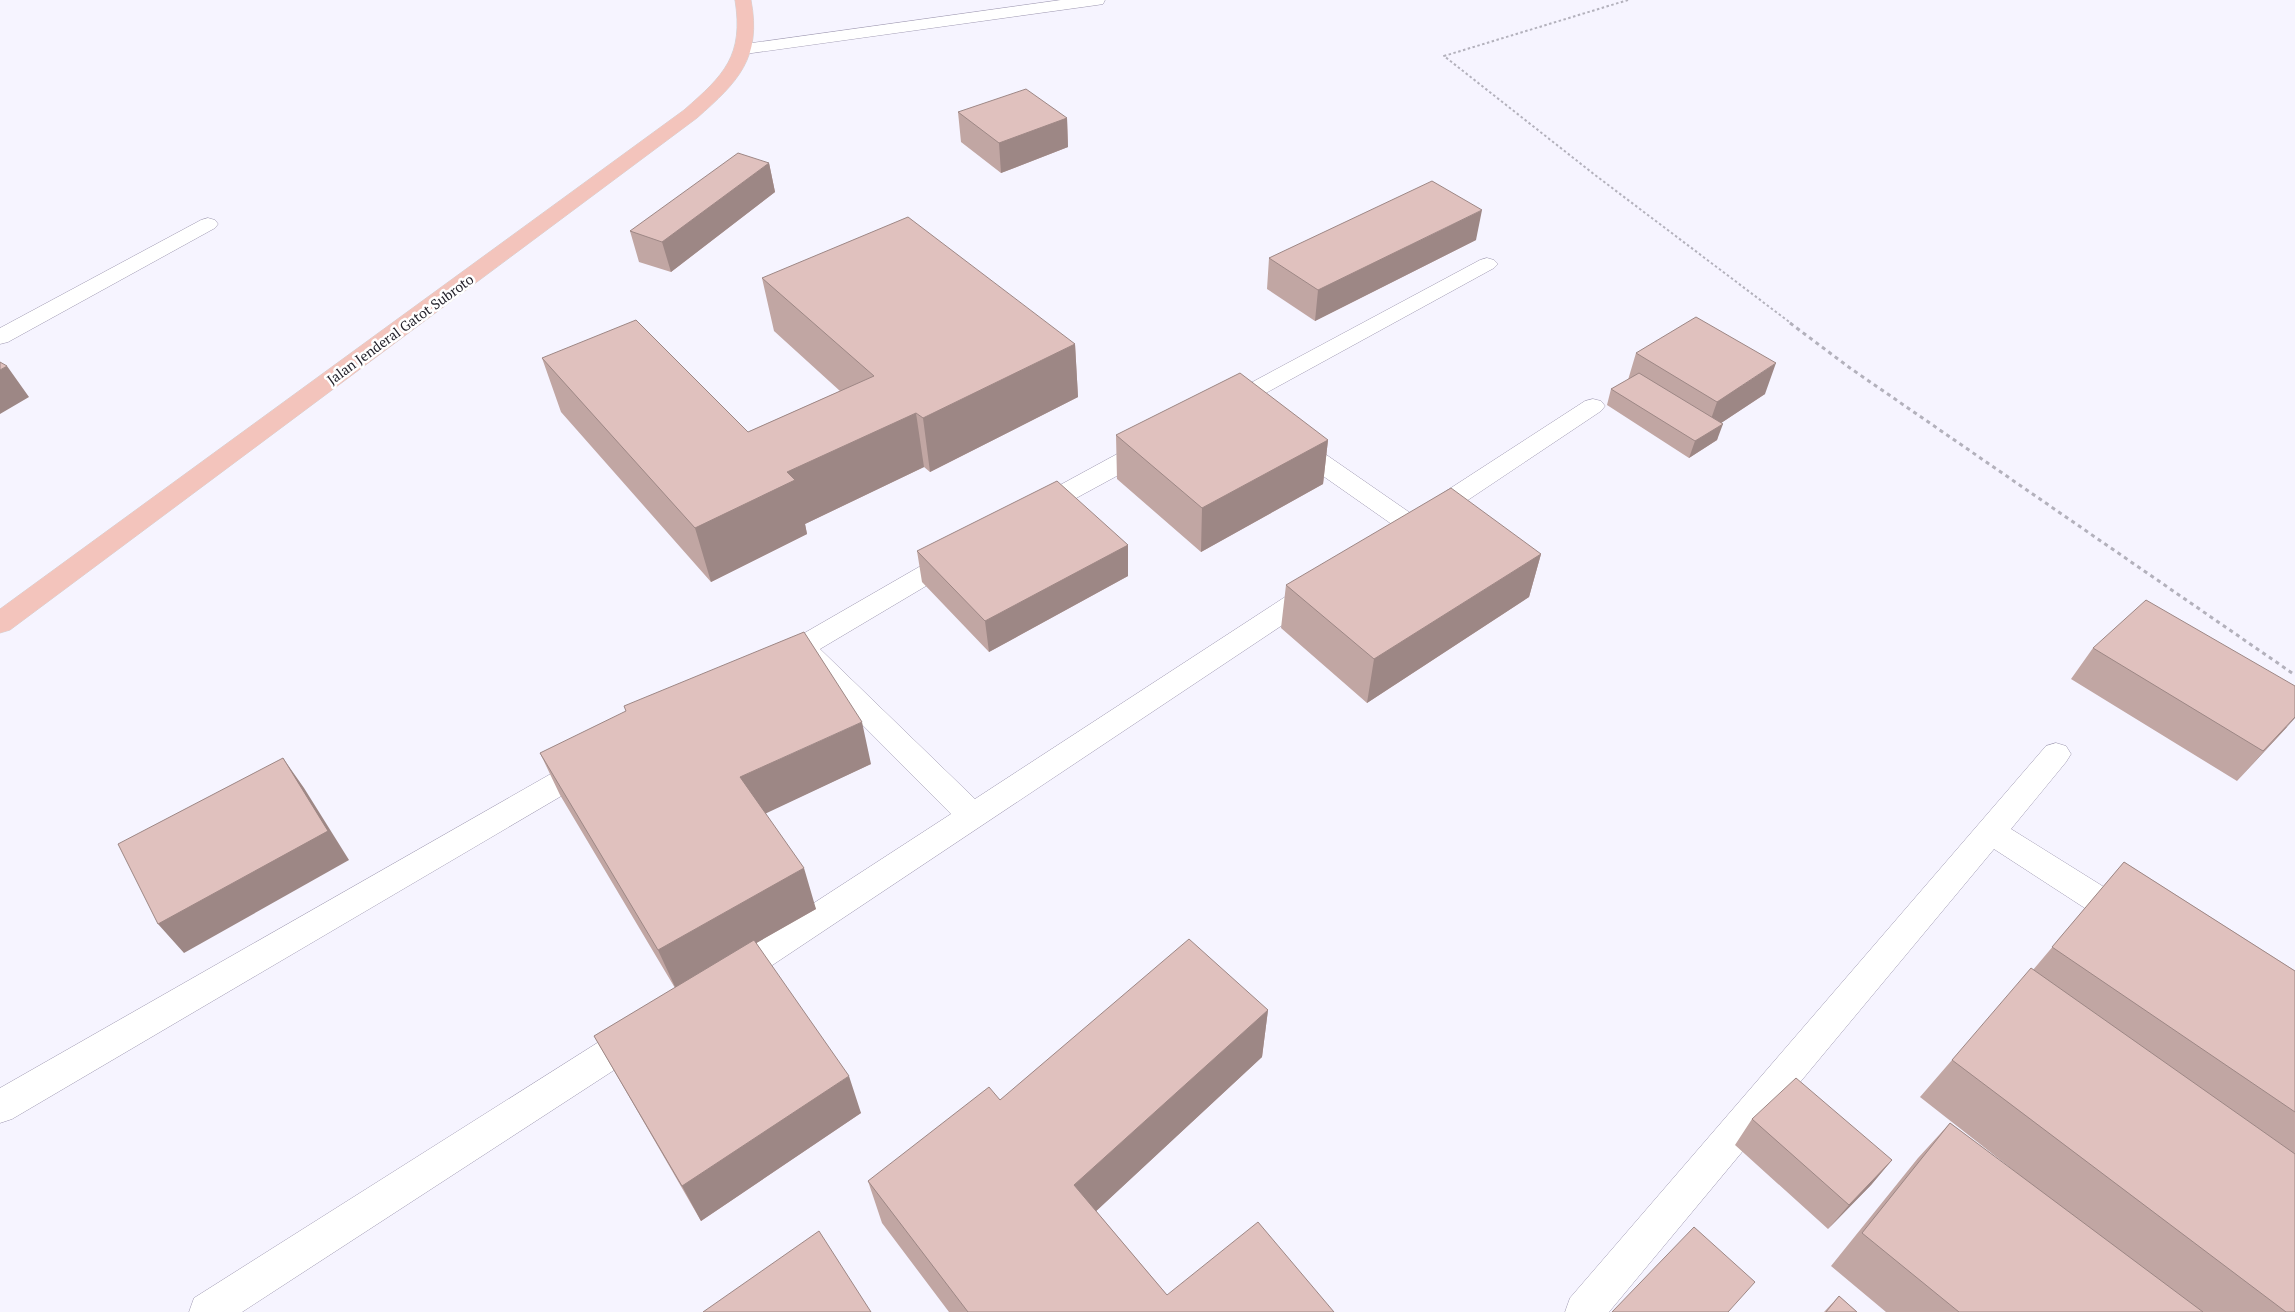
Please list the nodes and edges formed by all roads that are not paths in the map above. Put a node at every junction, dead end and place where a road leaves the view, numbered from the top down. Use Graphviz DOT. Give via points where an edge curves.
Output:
graph roads {
  1 [pos="742,0"];
  2 [pos="1096,0"];
  3 [pos="745,49"];
  4 [pos="208,224"];
  5 [pos="1488,264"];
  6 [pos="0,337"];
  7 [pos="1233,402"];
  8 [pos="1593,406"];
  9 [pos="1199,420"];
  10 [pos="1173,435"];
  11 [pos="1017,521"];
  12 [pos="1412,526"];
  13 [pos="1387,542"];
  14 [pos="974,546"];
  15 [pos="1338,575"];
  16 [pos="0,623"];
  17 [pos="802,648"];
  18 [pos="759,672"];
  19 [pos="613,753"];
  20 [pos="2056,754"];
  21 [pos="972,816"];
  22 [pos="1991,832"];
  23 [pos="2147,931"];
  24 [pos="713,986"];
  25 [pos="655,1025"];
  26 [pos="0,1107"];
  27 [pos="208,1312"];
  28 [pos="1584,1312"];
  1 -- 3 [label="main road, Jalan Jenderal Gatot Subroto"];
  2 -- 3 [label="street"];
  3 -- 16 [label="main road, Jalan Jenderal Gatot Subroto" via="724,84 675,127"];
  4 -- 6 [label="street"];
  5 -- 7 [label="street"];
  7 -- 9 [label="street"];
  7 -- 12 [label="street"];
  8 -- 12 [label="street"];
  10 -- 11 [label="street"];
  12 -- 13 [label="street"];
  14 -- 17 [label="street"];
  15 -- 21 [label="street"];
  17 -- 18 [label="street"];
  17 -- 21 [label="street"];
  19 -- 26 [label="street"];
  20 -- 22 [label="street"];
  21 -- 24 [label="street"];
  22 -- 23 [label="street"];
  22 -- 28 [label="street"];
  25 -- 27 [label="street"];
}
